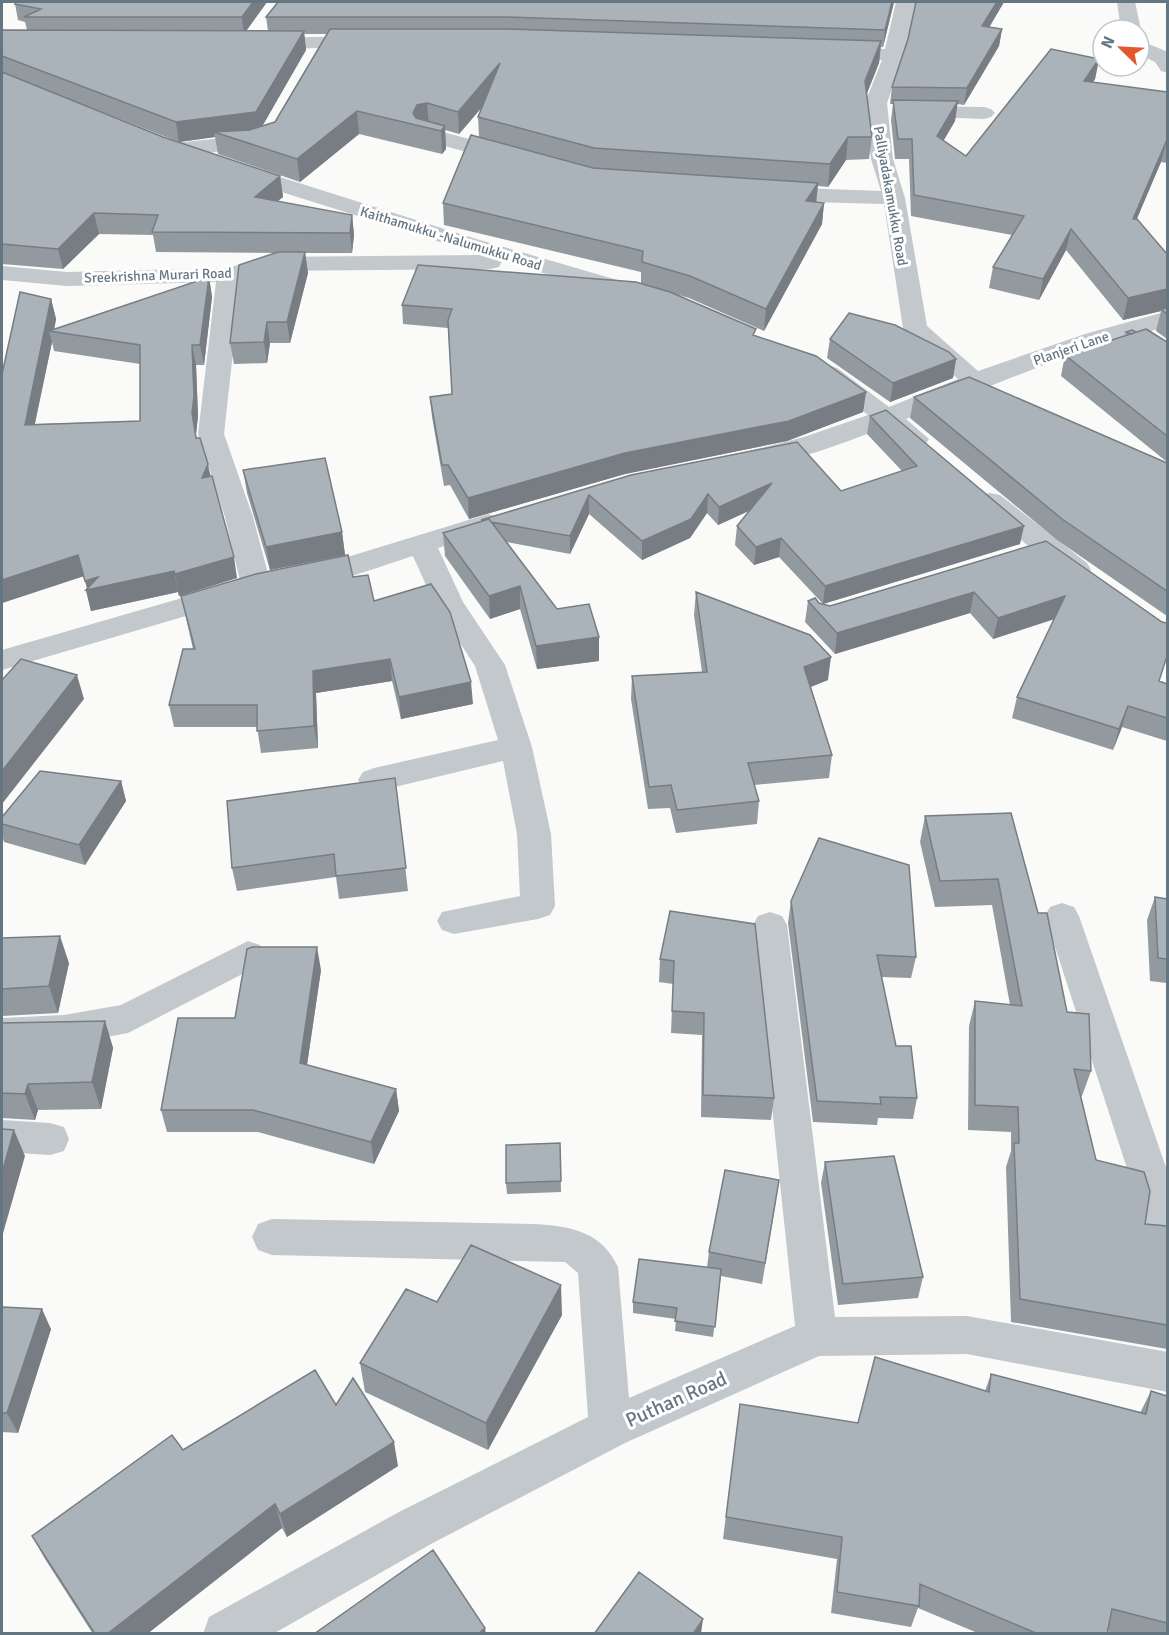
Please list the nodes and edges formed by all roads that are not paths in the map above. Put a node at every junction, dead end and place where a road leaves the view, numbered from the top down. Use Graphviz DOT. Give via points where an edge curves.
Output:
graph roads {
  1 [pos="906,2"];
  2 [pos="1126,2"];
  3 [pos="1129,18"];
  4 [pos="261,27"];
  5 [pos="324,42"];
  6 [pos="381,42"];
  7 [pos="818,51"];
  8 [pos="1151,52"];
  9 [pos="894,55"];
  10 [pos="313,61"];
  11 [pos="1167,67"];
  12 [pos="876,112"];
  13 [pos="984,112"];
  14 [pos="273,129"];
  15 [pos="428,134"];
  16 [pos="527,162"];
  17 [pos="748,192"];
  18 [pos="894,198"];
  19 [pos="529,262"];
  20 [pos="9,273"];
  21 [pos="229,275"];
  22 [pos="656,298"];
  23 [pos="2,299"];
  24 [pos="1167,318"];
  25 [pos="1130,328"];
  26 [pos="1158,347"];
  27 [pos="808,361"];
  28 [pos="975,381"];
  29 [pos="889,416"];
  30 [pos="932,452"];
  31 [pos="738,461"];
  32 [pos="966,481"];
  33 [pos="512,516"];
  34 [pos="421,543"];
  35 [pos="1046,548"];
  36 [pos="1013,559"];
  37 [pos="256,585"];
  38 [pos="1102,588"];
  39 [pos="2,660"];
  40 [pos="516,747"];
  41 [pos="374,780"];
  42 [pos="1062,915"];
  43 [pos="454,921"];
  44 [pos="770,925"];
  45 [pos="248,955"];
  46 [pos="2,1033"];
  47 [pos="2,1136"];
  48 [pos="50,1139"];
  49 [pos="1167,1233"];
  50 [pos="272,1237"];
  51 [pos="817,1337"];
  52 [pos="1167,1372"];
  53 [pos="610,1428"];
  54 [pos="226,1634"];
  1 -- 9 [label="street, Palliyadakamukku Road"];
  2 -- 3 [label="street"];
  4 -- 5 [label="street" via="243,44"];
  5 -- 6 [label="street"];
  5 -- 10 [label="street"];
  7 -- 9 [label="street"];
  8 -- 11 [label="street" via="1163,58"];
  9 -- 12 [label="street, Palliyadakamukku Road"];
  12 -- 13 [label="street"];
  12 -- 18 [label="street, Palliyadakamukku Road" via="882,159"];
  14 -- 19 [label="street, Kaithamukku -Nalumukku Road" via="268,138 252,143 166,146 305,194"];
  15 -- 16 [label="street"];
  17 -- 18 [label="street"];
  18 -- 28 [label="street, Palliyadakamukku Road" via="915,328"];
  19 -- 21 [label="street, Sreekrishna Murari Road" via="265,264"];
  19 -- 22 [label="street, Kaithamukku -Nalumukku Road"];
  20 -- 21 [label="street, Sreekrishna Murari Road" via="67,279"];
  20 -- 23 [label="street"];
  21 -- 37 [label="street" via="211,434 239,517"];
  24 -- 25 [label="street, Planjeri Lane"];
  25 -- 26 [label="street"];
  25 -- 28 [label="street, Planjeri Lane"];
  27 -- 29 [label="street"];
  28 -- 29 [label="street"];
  29 -- 30 [label="street"];
  29 -- 31 [label="street" via="795,450"];
  32 -- 35 [label="street"];
  33 -- 34 [label="street"];
  34 -- 37 [label="street" via="345,567"];
  34 -- 40 [label="street" via="449,603 490,665"];
  35 -- 36 [label="street"];
  35 -- 38 [label="street"];
  37 -- 39 [label="street"];
  40 -- 41 [label="street"];
  40 -- 43 [label="street" via="534,834 538,906"];
  42 -- 49 [label="street"];
  44 -- 51 [label="street"];
  45 -- 46 [label="street" via="128,1018 64,1030"];
  47 -- 48 [label="street"];
  50 -- 53 [label="street" via="535,1242 585,1250 598,1267"];
  51 -- 52 [label="street, Puthan Road" via="967,1335"];
  51 -- 53 [label="street, Puthan Road"];
  53 -- 54 [label="street, Puthan Road" via="415,1528"];
}
